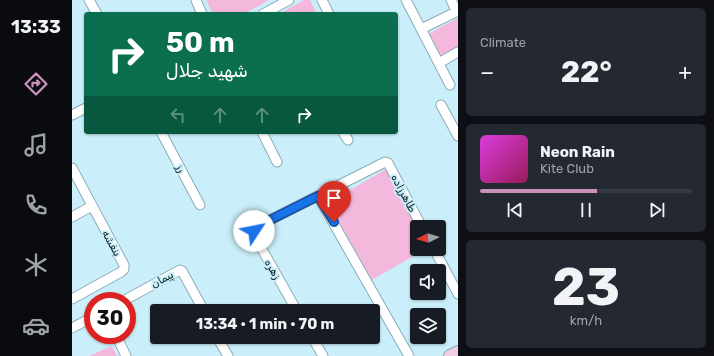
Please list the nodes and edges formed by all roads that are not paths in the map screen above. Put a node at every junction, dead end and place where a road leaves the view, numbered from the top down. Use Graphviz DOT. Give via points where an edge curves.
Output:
graph roads {
  1 [pos="89,0"];
  2 [pos="196,0"];
  3 [pos="289,0"];
  4 [pos="322,0"];
  5 [pos="406,0"];
  6 [pos="451,0"];
  7 [pos="96,12"];
  8 [pos="201,12"];
  9 [pos="267,12"];
  10 [pos="328,12"];
  11 [pos="458,12"];
  12 [pos="421,29"];
  13 [pos="458,52"];
  14 [pos="439,63"];
  15 [pos="450,85"];
  16 [pos="442,105"];
  17 [pos="84,109"];
  18 [pos="72,115"];
  19 [pos="162,134"];
  20 [pos="263,134"];
  21 [pos="344,134"];
  22 [pos="458,136"];
  23 [pos="348,140"];
  24 [pos="277,162"];
  25 [pos="385,162"];
  26 [pos="72,168"];
  27 [pos="318,196"];
  28 [pos="200,204"];
  29 [pos="92,206"];
  30 [pos="72,217"];
  31 [pos="418,220"];
  32 [pos="438,256"];
  33 [pos="136,294"];
  34 [pos="458,294"];
  35 [pos="72,299"];
  36 [pos="200,304"];
  37 [pos="293,304"];
  38 [pos="84,322"];
  39 [pos="72,328"];
  40 [pos="120,344"];
  41 [pos="221,344"];
  42 [pos="316,344"];
  43 [pos="458,352"];
  44 [pos="126,356"];
  45 [pos="228,356"];
  46 [pos="322,356"];
  47 [pos="409,356"];
  48 [pos="450,356"];
  1 -- 7 [label="street"];
  2 -- 8 [label="street"];
  3 -- 9 [label="street"];
  4 -- 10 [label="street"];
  5 -- 12 [label="street"];
  6 -- 11 [label="street"];
  11 -- 12 [label="street"];
  12 -- 14 [label="street"];
  13 -- 14 [label="street"];
  14 -- 15 [label="street"];
  16 -- 22 [label="street"];
  17 -- 18 [label="street"];
  19 -- 28 [label="street, رز"];
  20 -- 24 [label="street"];
  21 -- 23 [label="street"];
  25 -- 27 [label="street, زهره"];
  25 -- 31 [label="street, طاهرزاده" via="388,163"];
  26 -- 29 [label="street"];
  27 -- 37 [label="street, زهره" via="256,227 254,231"];
  27 -- 47 [label="street"];
  29 -- 30 [label="street"];
  29 -- 35 [label="street, بنفشه" via="124,269"];
  32 -- 34 [label="street"];
  33 -- 36 [label="street, پیمان" via="180,270"];
  38 -- 39 [label="street"];
  40 -- 44 [label="street"];
  41 -- 45 [label="street"];
  42 -- 46 [label="street"];
  43 -- 48 [label="street"];
}
